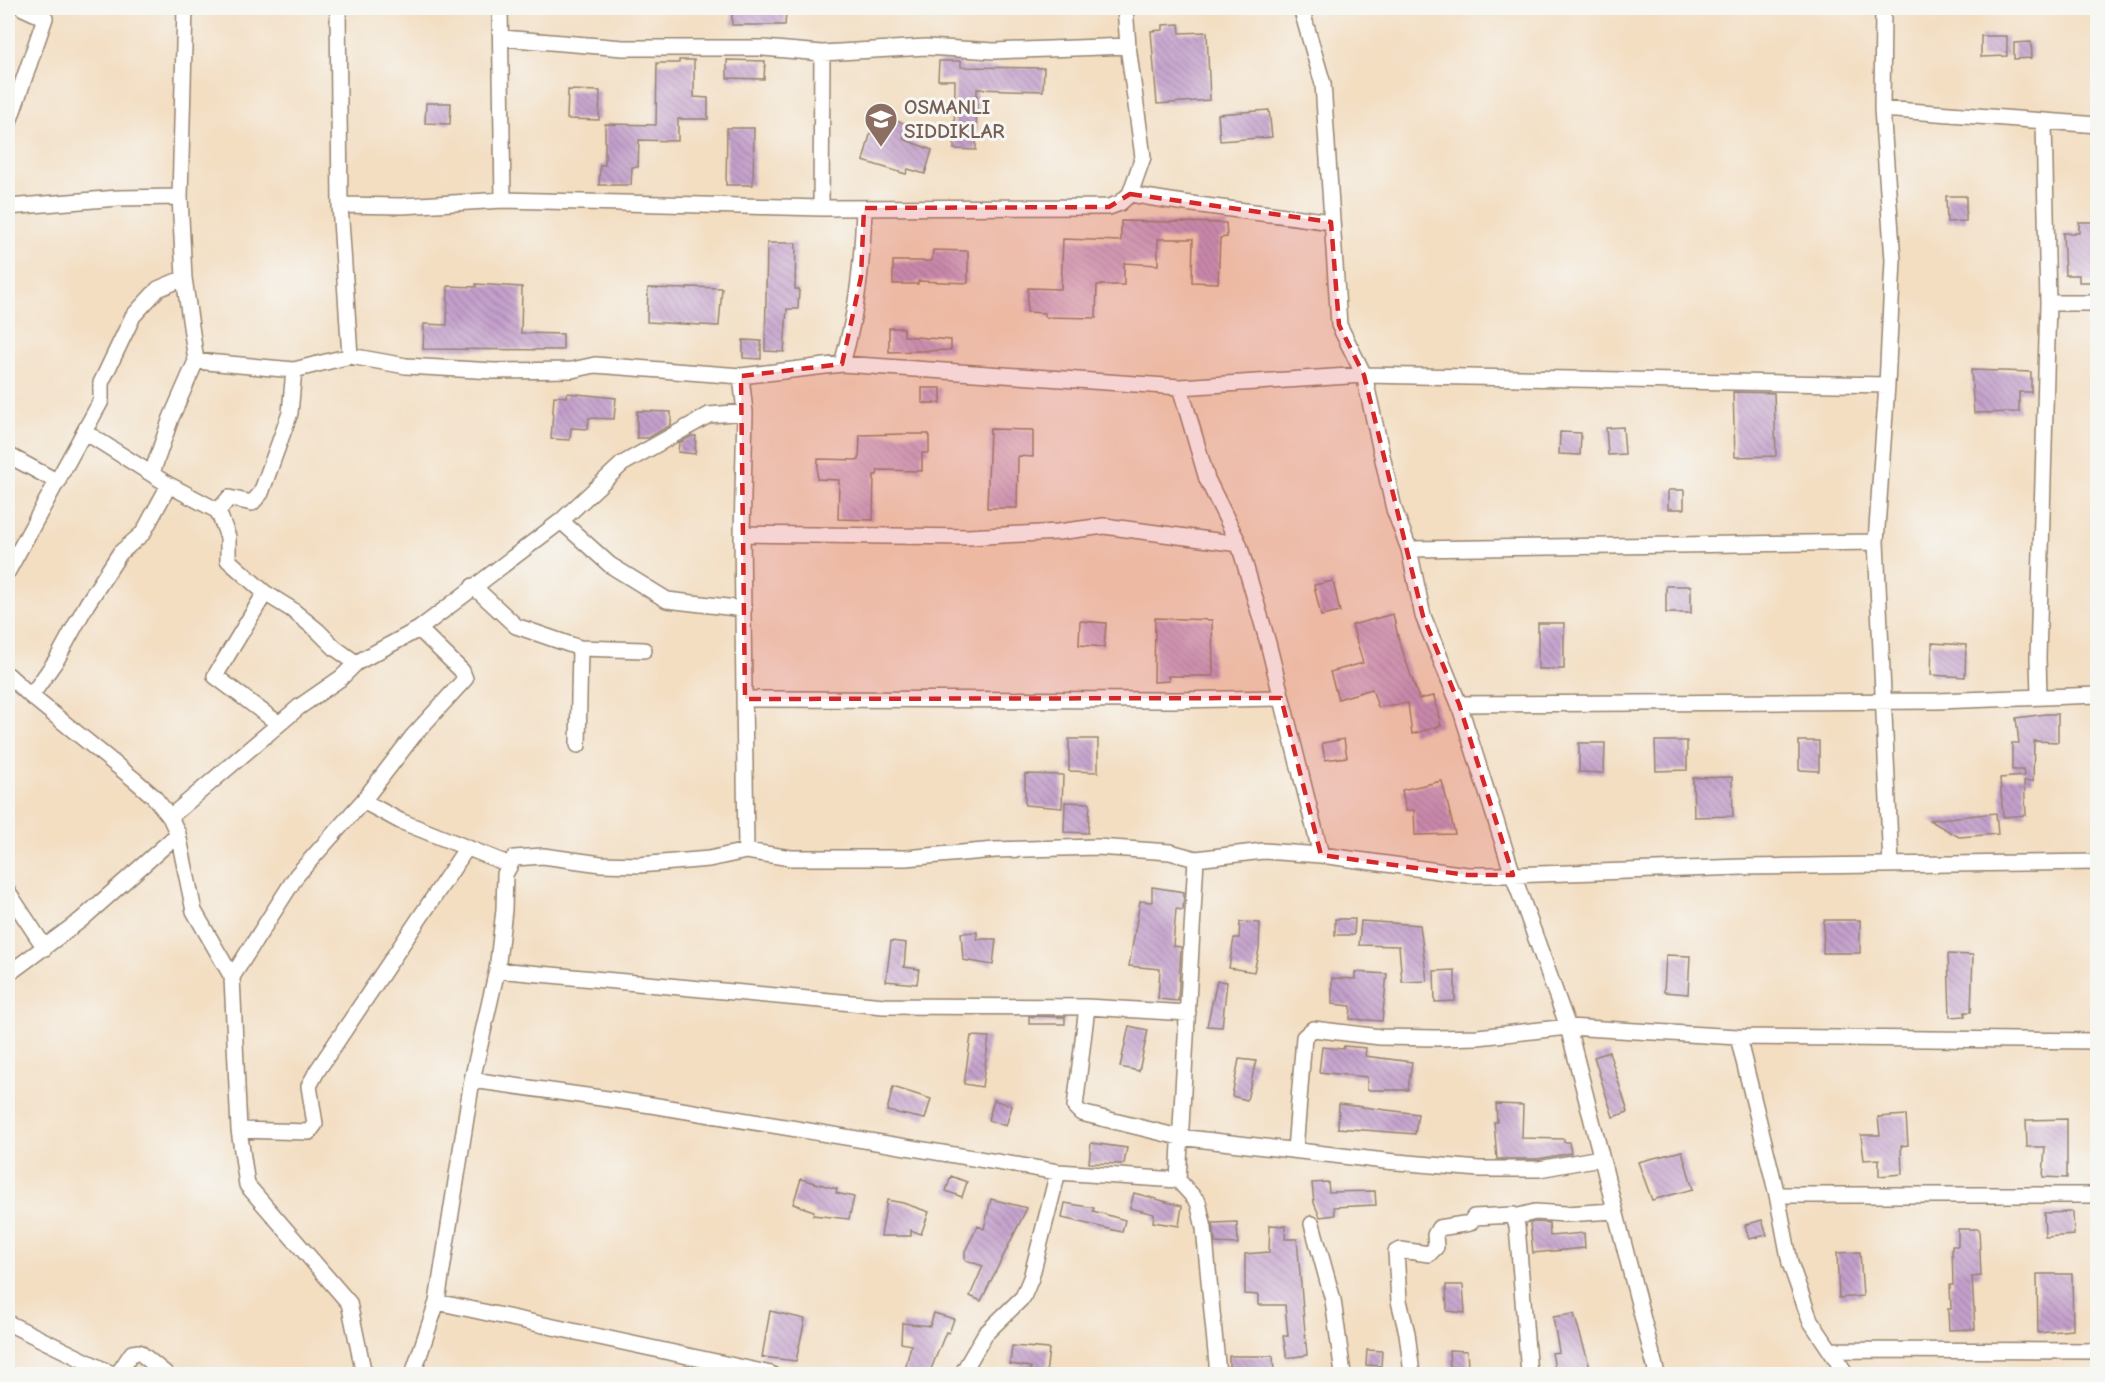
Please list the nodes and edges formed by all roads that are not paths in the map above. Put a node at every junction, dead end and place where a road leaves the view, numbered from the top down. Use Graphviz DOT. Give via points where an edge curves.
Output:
graph roads {
  1 [pos="23,8"];
  2 [pos="185,8"];
  3 [pos="338,8"];
  4 [pos="500,8"];
  5 [pos="1125,8"];
  6 [pos="1301,8"];
  7 [pos="1883,8"];
  8 [pos="501,38"];
  9 [pos="1128,46"];
  10 [pos="822,53"];
  11 [pos="13,94"];
  12 [pos="1882,110"];
  13 [pos="2044,123"];
  14 [pos="8,124"];
  15 [pos="2097,125"];
  16 [pos="1130,194"];
  17 [pos="180,197"];
  18 [pos="503,201"];
  19 [pos="340,205"];
  20 [pos="8,207"];
  21 [pos="821,208"];
  22 [pos="864,208"];
  23 [pos="1331,222"];
  24 [pos="184,278"];
  25 [pos="2048,303"];
  26 [pos="2097,303"];
  27 [pos="350,356"];
  28 [pos="196,361"];
  29 [pos="842,364"];
  30 [pos="294,370"];
  31 [pos="1364,375"];
  32 [pos="741,376"];
  33 [pos="1887,385"];
  34 [pos="1180,387"];
  35 [pos="745,412"];
  36 [pos="85,432"];
  37 [pos="8,455"];
  38 [pos="152,473"];
  39 [pos="58,482"];
  40 [pos="169,485"];
  41 [pos="218,511"];
  42 [pos="561,521"];
  43 [pos="742,534"];
  44 [pos="1876,542"];
  45 [pos="1239,544"];
  46 [pos="1409,549"];
  47 [pos="8,571"];
  48 [pos="473,586"];
  49 [pos="265,593"];
  50 [pos="744,609"];
  51 [pos="419,629"];
  52 [pos="580,648"];
  53 [pos="644,650"];
  54 [pos="356,663"];
  55 [pos="8,675"];
  56 [pos="31,696"];
  57 [pos="2039,696"];
  58 [pos="2097,696"];
  59 [pos="1281,698"];
  60 [pos="745,699"];
  61 [pos="1885,701"];
  62 [pos="1459,704"];
  63 [pos="279,724"];
  64 [pos="578,745"];
  65 [pos="363,801"];
  66 [pos="170,817"];
  67 [pos="178,834"];
  68 [pos="466,849"];
  69 [pos="746,851"];
  70 [pos="1321,855"];
  71 [pos="1196,859"];
  72 [pos="2097,862"];
  73 [pos="508,864"];
  74 [pos="1891,865"];
  75 [pos="1513,875"];
  76 [pos="8,892"];
  77 [pos="45,948"];
  78 [pos="497,970"];
  79 [pos="8,974"];
  80 [pos="232,977"];
  81 [pos="1087,1007"];
  82 [pos="1188,1013"];
  83 [pos="1568,1027"];
  84 [pos="1738,1037"];
  85 [pos="2097,1041"];
  86 [pos="472,1080"];
  87 [pos="239,1130"];
  88 [pos="1179,1137"];
  89 [pos="1295,1150"];
  90 [pos="1600,1158"];
  91 [pos="1058,1172"];
  92 [pos="1178,1180"];
  93 [pos="1777,1195"];
  94 [pos="2097,1195"];
  95 [pos="1614,1211"];
  96 [pos="1515,1217"];
  97 [pos="1312,1224"];
  98 [pos="437,1302"];
  99 [pos="8,1323"];
  100 [pos="1830,1350"];
  101 [pos="2097,1351"];
  102 [pos="166,1374"];
  103 [pos="364,1374"];
  104 [pos="413,1374"];
  105 [pos="771,1374"];
  106 [pos="962,1374"];
  107 [pos="1218,1374"];
  108 [pos="1343,1374"];
  109 [pos="1412,1374"];
  110 [pos="1528,1374"];
  111 [pos="1657,1374"];
  112 [pos="1846,1374"];
  1 -- 11 [label="street" via="45,18"];
  2 -- 17 [label="street"];
  3 -- 19 [label="street"];
  4 -- 8 [label="street"];
  5 -- 9 [label="street"];
  6 -- 23 [label="street" via="1323,84"];
  7 -- 12 [label="street"];
  8 -- 10 [label="street" via="623,48 763,48"];
  8 -- 18 [label="street"];
  9 -- 10 [label="street" via="994,51 926,47"];
  9 -- 16 [label="street" via="1143,157"];
  10 -- 21 [label="street"];
  11 -- 14 [label="street"];
  12 -- 13 [label="street"];
  12 -- 33 [label="street" via="1893,260"];
  13 -- 15 [label="street"];
  13 -- 25 [label="street"];
  16 -- 22 [label="street" via="1109,207"];
  16 -- 23 [label="street" via="1192,206"];
  17 -- 20 [label="street"];
  17 -- 24 [label="street"];
  18 -- 19 [label="street"];
  18 -- 21 [label="street"];
  19 -- 27 [label="street"];
  21 -- 22 [label="street"];
  22 -- 29 [label="street" via="855,320"];
  23 -- 31 [label="street" via="1339,325"];
  24 -- 28 [label="street"];
  24 -- 36 [label="street" via="158,289 133,316 101,383 101,402"];
  25 -- 26 [label="street"];
  25 -- 57 [label="street"];
  27 -- 30 [label="street"];
  27 -- 32 [label="street" via="406,366 494,371 572,370 595,365"];
  28 -- 30 [label="street"];
  28 -- 38 [label="street"];
  29 -- 32 [label="street"];
  29 -- 34 [label="street"];
  30 -- 41 [label="street" via="290,413 261,494 252,502 229,498"];
  31 -- 33 [label="street"];
  31 -- 34 [label="street"];
  31 -- 46 [label="street" via="1395,509"];
  32 -- 35 [label="street"];
  33 -- 44 [label="street"];
  34 -- 45 [label="street" via="1207,478"];
  35 -- 42 [label="street" via="709,415 652,446 622,464"];
  35 -- 43 [label="street"];
  36 -- 38 [label="street"];
  36 -- 39 [label="street"];
  37 -- 39 [label="street"];
  38 -- 40 [label="street"];
  39 -- 47 [label="street"];
  40 -- 41 [label="street"];
  40 -- 56 [label="street" via="143,533 120,553"];
  41 -- 49 [label="street" via="228,537 228,560"];
  42 -- 48 [label="street"];
  42 -- 50 [label="street" via="610,564 667,600"];
  43 -- 45 [label="street" via="968,537 1104,526"];
  43 -- 50 [label="street"];
  44 -- 46 [label="street"];
  44 -- 61 [label="street"];
  45 -- 59 [label="street"];
  46 -- 62 [label="street" via="1423,616"];
  48 -- 51 [label="street"];
  48 -- 52 [label="street" via="516,626"];
  49 -- 54 [label="street" via="291,609"];
  49 -- 63 [label="street" via="215,676"];
  50 -- 60 [label="street"];
  51 -- 54 [label="street"];
  51 -- 65 [label="street" via="462,671 465,679 412,736"];
  52 -- 53 [label="street"];
  52 -- 64 [label="street"];
  54 -- 63 [label="street"];
  55 -- 56 [label="street"];
  56 -- 66 [label="street" via="136,781"];
  57 -- 58 [label="street"];
  57 -- 61 [label="street"];
  59 -- 60 [label="street"];
  59 -- 70 [label="street"];
  60 -- 69 [label="street"];
  61 -- 62 [label="street"];
  61 -- 74 [label="street"];
  62 -- 75 [label="street"];
  63 -- 66 [label="street"];
  65 -- 68 [label="street"];
  65 -- 80 [label="street" via="297,875"];
  66 -- 67 [label="street"];
  67 -- 77 [label="street"];
  67 -- 80 [label="street" via="194,911"];
  68 -- 73 [label="street"];
  68 -- 87 [label="street" via="317,1071 309,1086 313,1129"];
  69 -- 71 [label="street" via="791,858 906,858 1097,847 1170,852"];
  69 -- 73 [label="street" via="709,859 639,865 543,856 514,858"];
  70 -- 71 [label="street" via="1263,851"];
  70 -- 75 [label="street" via="1467,875"];
  71 -- 82 [label="street"];
  72 -- 74 [label="street"];
  73 -- 78 [label="street"];
  74 -- 75 [label="street"];
  75 -- 83 [label="street"];
  76 -- 77 [label="street"];
  77 -- 79 [label="street"];
  78 -- 81 [label="street" via="884,1006"];
  78 -- 86 [label="street"];
  80 -- 87 [label="street"];
  81 -- 82 [label="street"];
  81 -- 88 [label="street" via="1075,1107 1081,1113"];
  82 -- 88 [label="street"];
  83 -- 84 [label="street"];
  83 -- 89 [label="street" via="1436,1038 1380,1037 1313,1029 1304,1037"];
  83 -- 90 [label="street"];
  84 -- 85 [label="street"];
  84 -- 93 [label="street"];
  86 -- 91 [label="street" via="651,1105"];
  86 -- 98 [label="street"];
  87 -- 103 [label="street" via="250,1189 348,1303"];
  88 -- 89 [label="street"];
  88 -- 92 [label="street"];
  89 -- 90 [label="street" via="1479,1168 1539,1169"];
  90 -- 95 [label="street"];
  91 -- 92 [label="street"];
  91 -- 106 [label="street" via="1023,1298 985,1334"];
  92 -- 107 [label="street" via="1198,1202 1204,1228"];
  93 -- 94 [label="street"];
  93 -- 100 [label="street" via="1790,1263 1810,1320"];
  95 -- 96 [label="street" via="1535,1212"];
  95 -- 111 [label="street"];
  96 -- 109 [label="street" via="1474,1217 1470,1223 1439,1228 1436,1247 1429,1254 1396,1252 1399,1301"];
  96 -- 110 [label="street"];
  97 -- 108 [label="street" via="1333,1300"];
  98 -- 104 [label="street"];
  98 -- 105 [label="street"];
  99 -- 102 [label="street" via="110,1373 118,1374 132,1353 139,1352"];
  100 -- 101 [label="street"];
  100 -- 112 [label="street"];
}
